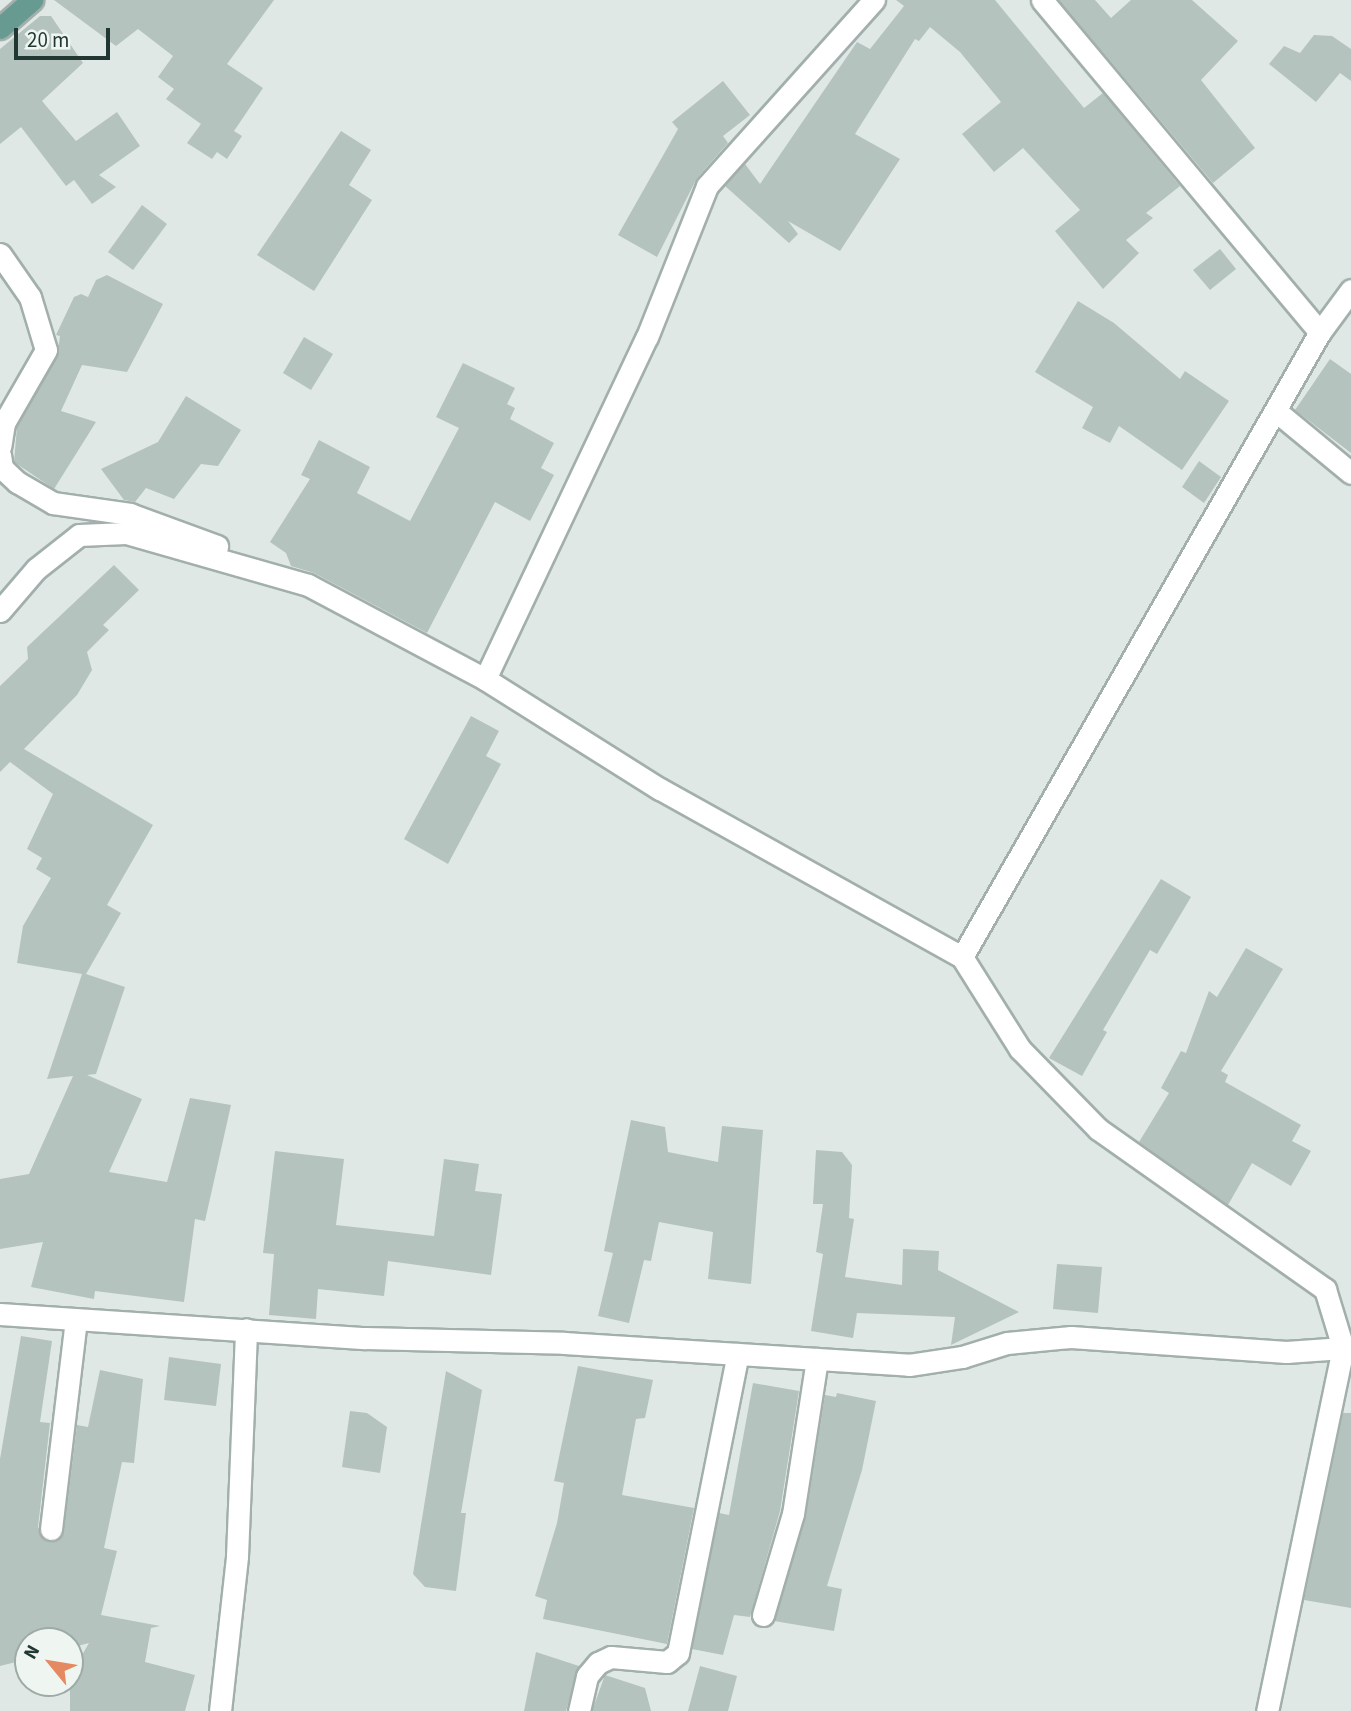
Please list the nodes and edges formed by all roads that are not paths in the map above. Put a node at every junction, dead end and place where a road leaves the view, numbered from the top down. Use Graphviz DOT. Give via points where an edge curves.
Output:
graph roads {
  1 [pos="32,0"];
  2 [pos="874,0"];
  3 [pos="1042,0"];
  4 [pos="0,28"];
  5 [pos="0,254"];
  6 [pos="1351,290"];
  7 [pos="1320,332"];
  8 [pos="1276,411"];
  9 [pos="0,447"];
  10 [pos="0,455"];
  11 [pos="1351,472"];
  12 [pos="265,572"];
  13 [pos="0,611"];
  14 [pos="485,679"];
  15 [pos="962,957"];
  16 [pos="0,1314"];
  17 [pos="76,1319"];
  18 [pos="246,1329"];
  19 [pos="1347,1351"];
  20 [pos="738,1354"];
  21 [pos="817,1359"];
  22 [pos="51,1529"];
  23 [pos="763,1615"];
  24 [pos="220,1711"];
  25 [pos="579,1711"];
  26 [pos="1267,1711"];
  1 -- 4 [label="main road"];
  2 -- 14 [label="street" via="707,186 647,337"];
  3 -- 7 [label="street"];
  5 -- 9 [label="street" via="30,298 46,350 4,423"];
  6 -- 7 [label="street"];
  7 -- 8 [label="street"];
  8 -- 11 [label="street"];
  8 -- 15 [label="street"];
  10 -- 12 [label="street" via="2,468 17,482 53,503 130,514 241,556"];
  12 -- 13 [label="street" via="126,533 79,535 36,569"];
  12 -- 14 [label="street" via="308,585"];
  14 -- 15 [label="street" via="660,789"];
  15 -- 19 [label="street" via="1020,1049 1098,1129 1325,1289"];
  16 -- 17 [label="street"];
  17 -- 18 [label="street"];
  17 -- 22 [label="street"];
  18 -- 20 [label="street"];
  18 -- 24 [label="street" via="237,1556"];
  19 -- 21 [label="street" via="1286,1352 1072,1337 1007,1343 962,1357 909,1365"];
  19 -- 26 [label="street"];
  20 -- 21 [label="street"];
  20 -- 25 [label="street" via="678,1653 667,1662 611,1657 598,1663 587,1676"];
  21 -- 23 [label="street" via="793,1514"];
}
